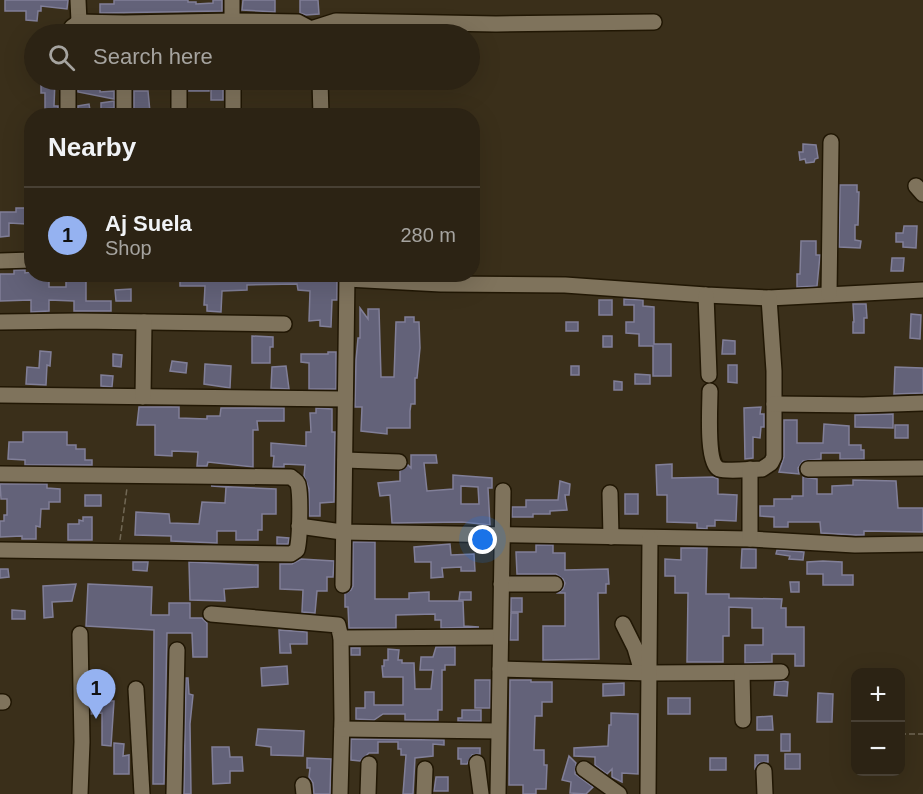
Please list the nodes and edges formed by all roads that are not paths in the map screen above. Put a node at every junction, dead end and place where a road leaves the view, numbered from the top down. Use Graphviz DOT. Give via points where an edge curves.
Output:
graph roads {
  1 [pos="78,0"];
  2 [pos="232,0"];
  3 [pos="79,22"];
  4 [pos="654,22"];
  5 [pos="76,24"];
  6 [pos="92,24"];
  7 [pos="232,24"];
  8 [pos="270,24"];
  9 [pos="302,24"];
  10 [pos="330,24"];
  11 [pos="68,90"];
  12 [pos="124,90"];
  13 [pos="179,90"];
  14 [pos="233,90"];
  15 [pos="320,90"];
  16 [pos="68,108"];
  17 [pos="124,108"];
  18 [pos="179,108"];
  19 [pos="233,108"];
  20 [pos="321,108"];
  21 [pos="831,142"];
  22 [pos="24,260"];
  23 [pos="0,261"];
  24 [pos="347,282"];
  25 [pos="414,282"];
  26 [pos="923,290"];
  27 [pos="829,294"];
  28 [pos="706,295"];
  29 [pos="769,298"];
  30 [pos="0,322"];
  31 [pos="144,322"];
  32 [pos="284,324"];
  33 [pos="709,375"];
  34 [pos="710,391"];
  35 [pos="0,395"];
  36 [pos="143,397"];
  37 [pos="345,399"];
  38 [pos="923,403"];
  39 [pos="774,404"];
  40 [pos="345,460"];
  41 [pos="399,462"];
  42 [pos="923,468"];
  43 [pos="750,470"];
  44 [pos="808,470"];
  45 [pos="0,474"];
  46 [pos="503,491"];
  47 [pos="610,493"];
  48 [pos="299,526"];
  49 [pos="342,532"];
  50 [pos="502,536"];
  51 [pos="611,537"];
  52 [pos="650,538"];
  53 [pos="750,539"];
  54 [pos="923,544"];
  55 [pos="0,550"];
  56 [pos="501,584"];
  57 [pos="555,584"];
  58 [pos="343,585"];
  59 [pos="211,614"];
  60 [pos="623,624"];
  61 [pos="80,634"];
  62 [pos="500,637"];
  63 [pos="341,638"];
  64 [pos="177,650"];
  65 [pos="500,669"];
  66 [pos="646,672"];
  67 [pos="781,672"];
  68 [pos="742,673"];
  69 [pos="136,689"];
  70 [pos="743,720"];
  71 [pos="342,729"];
  72 [pos="498,731"];
  73 [pos="477,763"];
  74 [pos="369,764"];
  75 [pos="425,769"];
  76 [pos="584,769"];
  77 [pos="764,771"];
  78 [pos="80,794"];
  79 [pos="142,794"];
  80 [pos="174,794"];
  81 [pos="340,794"];
  82 [pos="368,794"];
  83 [pos="424,794"];
  84 [pos="481,794"];
  85 [pos="498,794"];
  86 [pos="619,794"];
  87 [pos="648,794"];
  88 [pos="765,794"];
  1 -- 3 [label="street"];
  2 -- 7 [label="street"];
  3 -- 5 [label="street"];
  3 -- 6 [label="street"];
  4 -- 10 [label="street"];
  8 -- 9 [label="street" via="298,21"];
  11 -- 16 [label="street"];
  12 -- 17 [label="street"];
  13 -- 18 [label="street"];
  14 -- 19 [label="street"];
  15 -- 20 [label="street"];
  21 -- 27 [label="street"];
  22 -- 23 [label="street"];
  24 -- 37 [label="street"];
  25 -- 28 [label="street" via="565,285"];
  26 -- 27 [label="street"];
  27 -- 29 [label="street"];
  28 -- 29 [label="street"];
  28 -- 33 [label="street"];
  29 -- 39 [label="street"];
  30 -- 31 [label="street"];
  31 -- 32 [label="street"];
  31 -- 36 [label="street"];
  34 -- 43 [label="street" via="712,461 721,470"];
  35 -- 36 [label="street"];
  36 -- 37 [label="street"];
  37 -- 40 [label="street"];
  38 -- 39 [label="street"];
  39 -- 43 [label="street" via="774,457 762,469"];
  40 -- 41 [label="street"];
  40 -- 49 [label="street"];
  42 -- 44 [label="street"];
  43 -- 53 [label="street"];
  45 -- 48 [label="street" via="291,477 299,491"];
  46 -- 50 [label="street"];
  47 -- 51 [label="street"];
  48 -- 49 [label="street"];
  48 -- 55 [label="street" via="298,548 291,554"];
  49 -- 50 [label="street"];
  49 -- 58 [label="street"];
  50 -- 51 [label="street"];
  50 -- 56 [label="street"];
  51 -- 52 [label="street"];
  52 -- 53 [label="street"];
  52 -- 66 [label="street"];
  53 -- 54 [label="street"];
  56 -- 57 [label="street"];
  56 -- 62 [label="street"];
  59 -- 63 [label="street" via="335,624 340,628"];
  60 -- 66 [label="street"];
  61 -- 78 [label="street"];
  62 -- 63 [label="street"];
  62 -- 65 [label="street"];
  63 -- 71 [label="street"];
  64 -- 80 [label="street"];
  65 -- 66 [label="street"];
  65 -- 72 [label="street"];
  66 -- 68 [label="street"];
  66 -- 87 [label="street"];
  67 -- 68 [label="street"];
  68 -- 70 [label="street"];
  69 -- 79 [label="street"];
  71 -- 72 [label="street"];
  71 -- 81 [label="street"];
  72 -- 85 [label="street"];
  73 -- 84 [label="street"];
  74 -- 82 [label="street"];
  75 -- 83 [label="street"];
  76 -- 86 [label="street"];
  77 -- 88 [label="street"];
}
